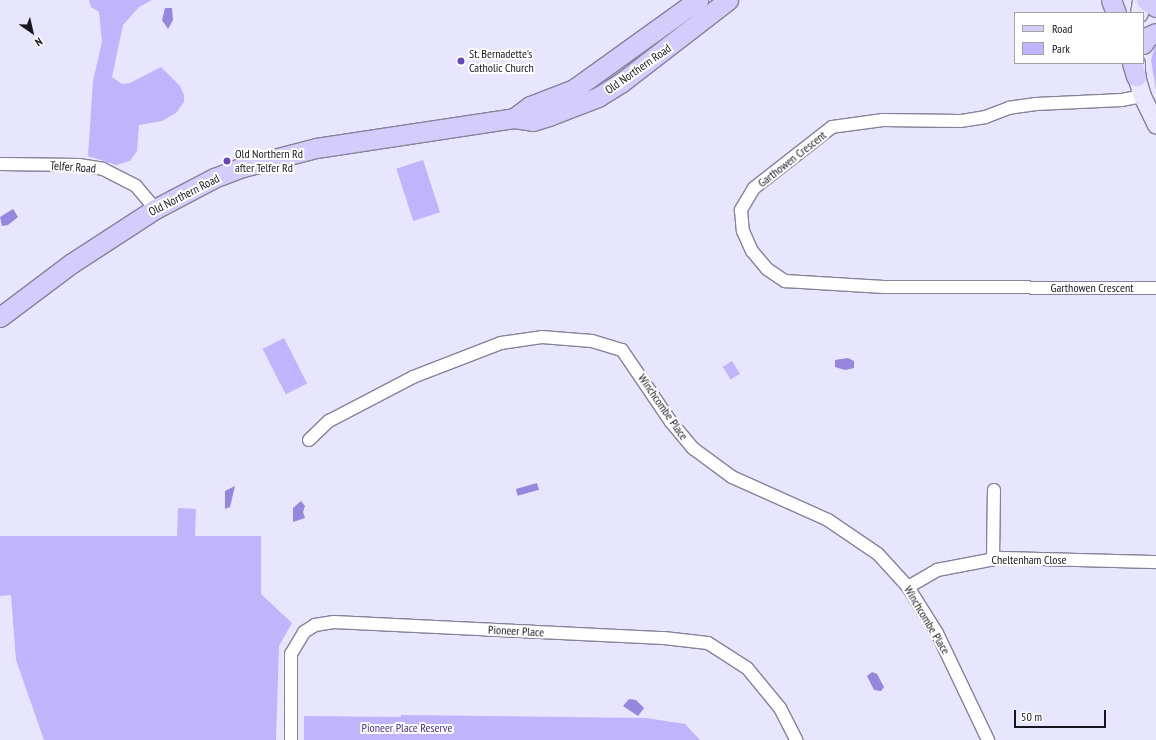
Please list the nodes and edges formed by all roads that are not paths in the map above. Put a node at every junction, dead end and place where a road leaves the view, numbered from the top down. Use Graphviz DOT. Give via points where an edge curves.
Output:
graph roads {
  1 [pos="698,0"];
  2 [pos="728,0"];
  3 [pos="1111,0"];
  4 [pos="1141,0"];
  5 [pos="1146,0"];
  6 [pos="1156,7"];
  7 [pos="1116,12"];
  8 [pos="1139,12"];
  9 [pos="1156,33"];
  10 [pos="1144,42"];
  11 [pos="1136,66"];
  12 [pos="1142,96"];
  13 [pos="514,118"];
  14 [pos="1156,125"];
  15 [pos="0,164"];
  16 [pos="155,209"];
  17 [pos="1156,288"];
  18 [pos="0,317"];
  19 [pos="309,440"];
  20 [pos="994,490"];
  21 [pos="993,559"];
  22 [pos="1156,562"];
  23 [pos="908,586"];
  24 [pos="291,740"];
  25 [pos="796,740"];
  26 [pos="988,740"];
  1 -- 13 [label="main road, Old Northern Road" via="574,89 530,106"];
  2 -- 13 [label="main road, Old Northern Road" via="648,65 598,97 533,121"];
  3 -- 7 [label="main road"];
  4 -- 8 [label="street"];
  5 -- 6 [label="main road"];
  9 -- 10 [label="main road" via="1147,37"];
  11 -- 12 [label="street"];
  12 -- 14 [label="street"];
  12 -- 17 [label="street, Garthowen Crescent" via="1122,100 1029,105 960,121 883,120 832,127 754,188 741,210 743,232 752,251 766,270 785,281 884,287"];
  13 -- 16 [label="main road, Old Northern Road" via="351,142 280,156 214,178"];
  15 -- 16 [label="street, Telfer Road" via="79,165 102,169 136,186"];
  16 -- 18 [label="main road, Old Northern Road" via="72,263"];
  19 -- 23 [label="street, Winchcombe Place" via="329,421 448,361 501,343 542,337 592,341 622,350 694,449 732,477 828,520 878,554"];
  20 -- 21 [label="street"];
  21 -- 22 [label="street, Cheltenham Close"];
  21 -- 23 [label="street, Cheltenham Close" via="937,570"];
  23 -- 26 [label="street, Winchcombe Place" via="937,633"];
  24 -- 25 [label="street, Pioneer Place" via="291,654 304,632 315,626 334,622 664,638 708,643 747,668 780,708"];
}
